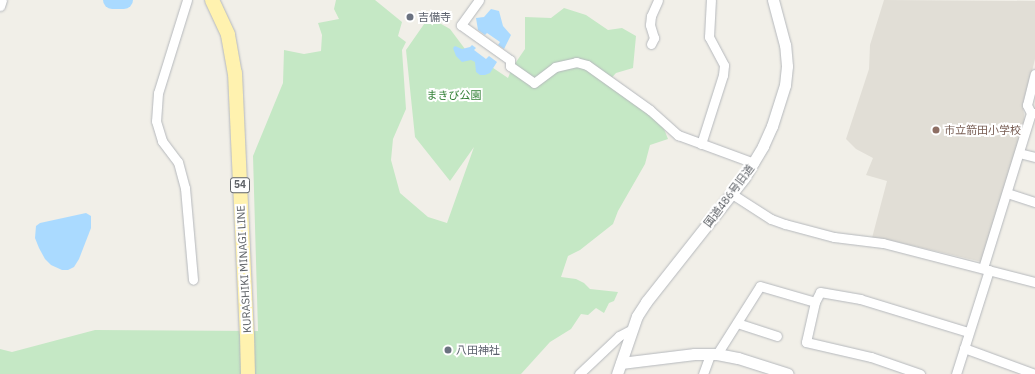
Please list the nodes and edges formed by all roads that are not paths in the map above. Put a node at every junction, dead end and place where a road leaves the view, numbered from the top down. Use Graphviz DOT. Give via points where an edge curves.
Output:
graph roads {
  1 [pos="2,0"];
  2 [pos="187,0"];
  3 [pos="212,0"];
  4 [pos="479,0"];
  5 [pos="658,0"];
  6 [pos="711,0"];
  7 [pos="773,0"];
  8 [pos="0,6"];
  9 [pos="651,44"];
  10 [pos="1035,76"];
  11 [pos="1033,113"];
  12 [pos="701,144"];
  13 [pos="1019,153"];
  14 [pos="1035,157"];
  15 [pos="754,163"];
  16 [pos="1007,192"];
  17 [pos="732,194"];
  18 [pos="1035,202"];
  19 [pos="986,269"];
  20 [pos="192,280"];
  21 [pos="1035,282"];
  22 [pos="814,302"];
  23 [pos="737,323"];
  24 [pos="631,330"];
  25 [pos="968,332"];
  26 [pos="777,336"];
  27 [pos="964,348"];
  28 [pos="713,355"];
  29 [pos="621,363"];
  30 [pos="761,369"];
  31 [pos="248,374"];
  32 [pos="579,374"];
  33 [pos="617,374"];
  34 [pos="704,374"];
  35 [pos="788,374"];
  36 [pos="920,374"];
  37 [pos="956,374"];
  38 [pos="1035,374"];
  1 -- 8 [label="street"];
  2 -- 20 [label="street" via="158,93 156,121 162,141 178,162 185,188"];
  3 -- 31 [label="main road, KURASHIKI MINAGI LINE / 54" via="228,35 235,73"];
  4 -- 12 [label="street" via="461,25 510,60 510,66 534,83 555,67 576,62 587,65 650,110 678,135"];
  5 -- 9 [label="street" via="650,16 654,38"];
  6 -- 12 [label="street" via="709,37 724,65"];
  7 -- 15 [label="street, 国道486号旧道" via="785,45 787,66 780,106"];
  10 -- 11 [label="street" via="1027,105"];
  11 -- 13 [label="street"];
  12 -- 15 [label="street"];
  13 -- 14 [label="street"];
  13 -- 16 [label="street"];
  15 -- 17 [label="street, 国道486号旧道"];
  16 -- 18 [label="street"];
  16 -- 19 [label="street"];
  17 -- 19 [label="street" via="772,219 785,224 834,237 883,243"];
  17 -- 24 [label="street, 国道486号旧道" via="646,302 636,316"];
  19 -- 21 [label="street"];
  19 -- 25 [label="street"];
  22 -- 23 [label="street" via="760,286"];
  22 -- 25 [label="street" via="820,292 860,299"];
  22 -- 36 [label="street" via="806,342 871,356"];
  23 -- 26 [label="street"];
  23 -- 28 [label="street"];
  24 -- 29 [label="street, 国道486号旧道"];
  24 -- 32 [label="street" via="619,336"];
  25 -- 27 [label="street"];
  27 -- 37 [label="street"];
  27 -- 38 [label="street"];
  28 -- 29 [label="street" via="694,354"];
  28 -- 30 [label="street"];
  28 -- 34 [label="street"];
  29 -- 33 [label="street, 国道486号旧道"];
  30 -- 35 [label="street"];
}
